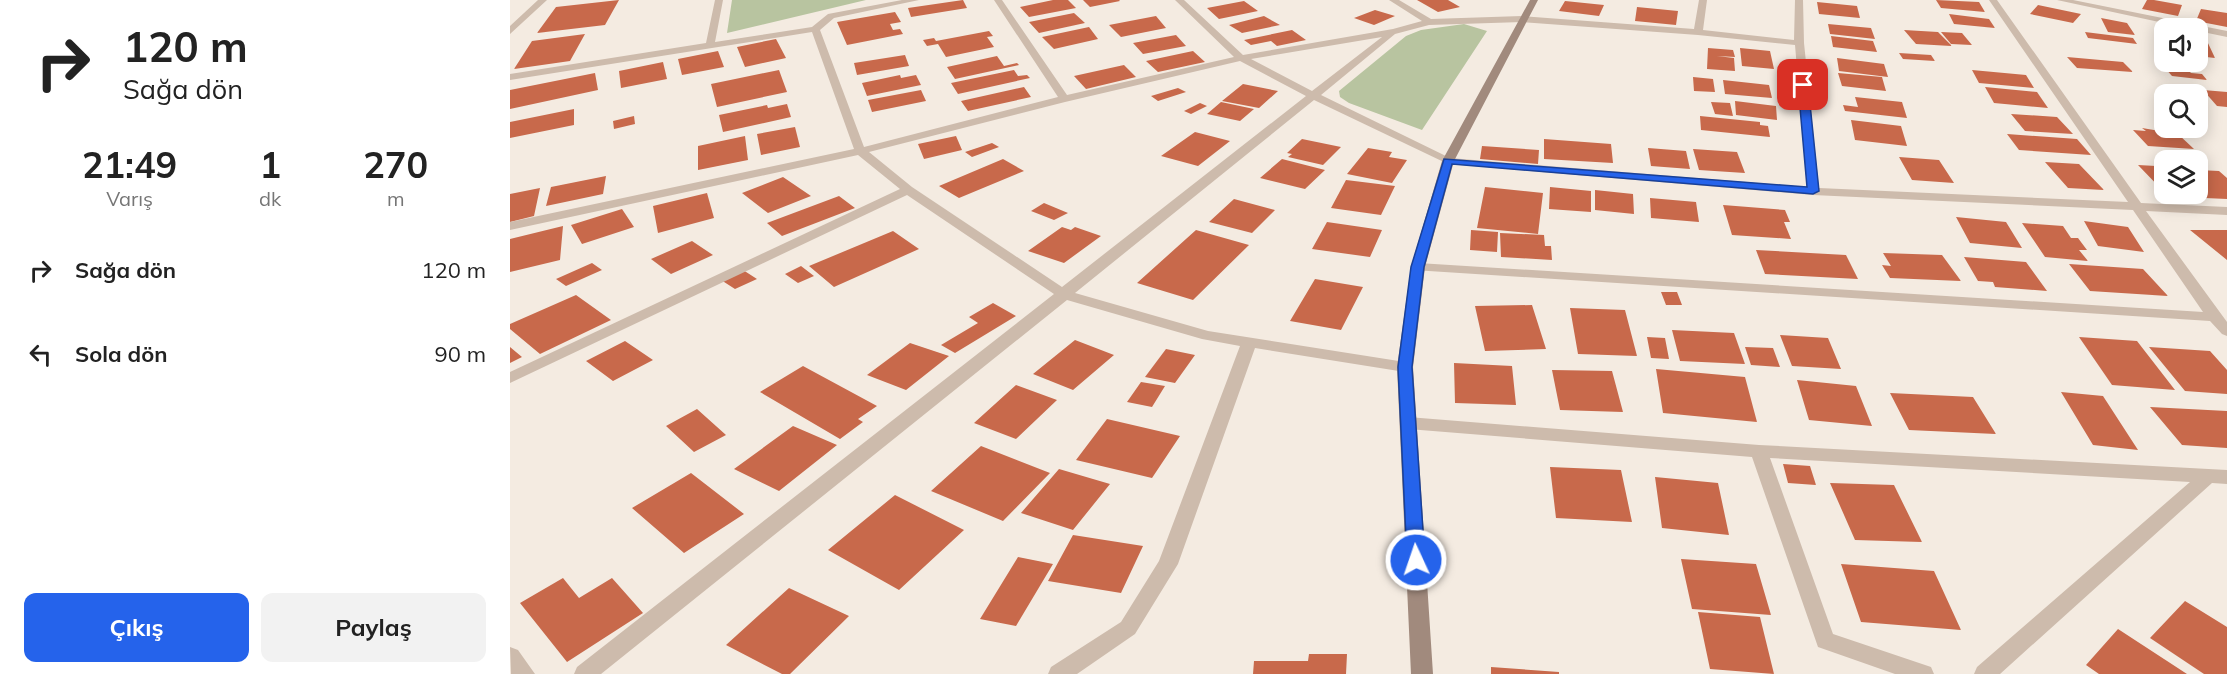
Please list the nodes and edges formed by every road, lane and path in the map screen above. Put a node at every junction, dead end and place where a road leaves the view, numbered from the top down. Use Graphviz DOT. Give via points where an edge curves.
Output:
graph roads {
  1 [pos="543,0"];
  2 [pos="719,0"];
  3 [pos="915,0"];
  4 [pos="998,0"];
  5 [pos="1179,0"];
  6 [pos="1393,0"];
  7 [pos="1534,0"];
  8 [pos="1703,0"];
  9 [pos="1799,0"];
  10 [pos="1993,0"];
  11 [pos="2061,0"];
  12 [pos="1522,19"];
  13 [pos="1429,22"];
  14 [pos="815,28"];
  15 [pos="510,31"];
  16 [pos="1394,32"];
  17 [pos="1698,32"];
  18 [pos="2215,32"];
  19 [pos="2227,34"];
  20 [pos="1799,43"];
  21 [pos="2227,44"];
  22 [pos="710,46"];
  23 [pos="1241,58"];
  24 [pos="510,77"];
  25 [pos="1314,96"];
  26 [pos="1064,99"];
  27 [pos="860,152"];
  28 [pos="1448,161"];
  29 [pos="908,190"];
  30 [pos="1813,191"];
  31 [pos="2137,205"];
  32 [pos="2227,211"];
  33 [pos="510,226"];
  34 [pos="1418,267"];
  35 [pos="1063,294"];
  36 [pos="2214,317"];
  37 [pos="2227,331"];
  38 [pos="1249,343"];
  39 [pos="1405,367"];
  40 [pos="510,378"];
  41 [pos="1408,423"];
  42 [pos="1759,451"];
  43 [pos="2218,477"];
  44 [pos="510,657"];
  45 [pos="524,674"];
  46 [pos="585,674"];
  47 [pos="1059,674"];
  48 [pos="1422,674"];
  49 [pos="1923,674"];
  50 [pos="1985,674"];
  1 -- 15 [label="street"];
  2 -- 22 [label="street"];
  3 -- 14 [label="street" via="831,16"];
  4 -- 26 [label="street"];
  5 -- 23 [label="street"];
  6 -- 13 [label="street"];
  7 -- 12 [label="street"];
  8 -- 17 [label="street"];
  9 -- 20 [label="street"];
  10 -- 31 [label="street"];
  11 -- 18 [label="street"];
  12 -- 13 [label="street"];
  12 -- 17 [label="street"];
  12 -- 28 [label="street"];
  13 -- 16 [label="street"];
  14 -- 22 [label="street"];
  14 -- 27 [label="street"];
  16 -- 23 [label="street"];
  16 -- 25 [label="street"];
  17 -- 20 [label="street"];
  18 -- 19 [label="street"];
  18 -- 21 [label="street"];
  20 -- 30 [label="street"];
  22 -- 24 [label="street"];
  23 -- 25 [label="street"];
  23 -- 26 [label="street"];
  25 -- 28 [label="street"];
  25 -- 35 [label="street"];
  26 -- 27 [label="street"];
  27 -- 29 [label="street"];
  27 -- 33 [label="street"];
  28 -- 30 [label="street"];
  28 -- 34 [label="street"];
  29 -- 35 [label="street"];
  29 -- 40 [label="street"];
  30 -- 31 [label="street"];
  31 -- 32 [label="street"];
  31 -- 36 [label="street"];
  34 -- 36 [label="street"];
  34 -- 39 [label="street"];
  35 -- 38 [label="street" via="1207,336"];
  35 -- 46 [label="street"];
  36 -- 37 [label="street"];
  38 -- 39 [label="street"];
  38 -- 47 [label="street" via="1168,564 1128,628"];
  39 -- 41 [label="street"];
  41 -- 42 [label="street"];
  41 -- 48 [label="street"];
  42 -- 43 [label="street"];
  42 -- 49 [label="street" via="1825,640"];
  43 -- 50 [label="street"];
  44 -- 45 [label="street"];
}
